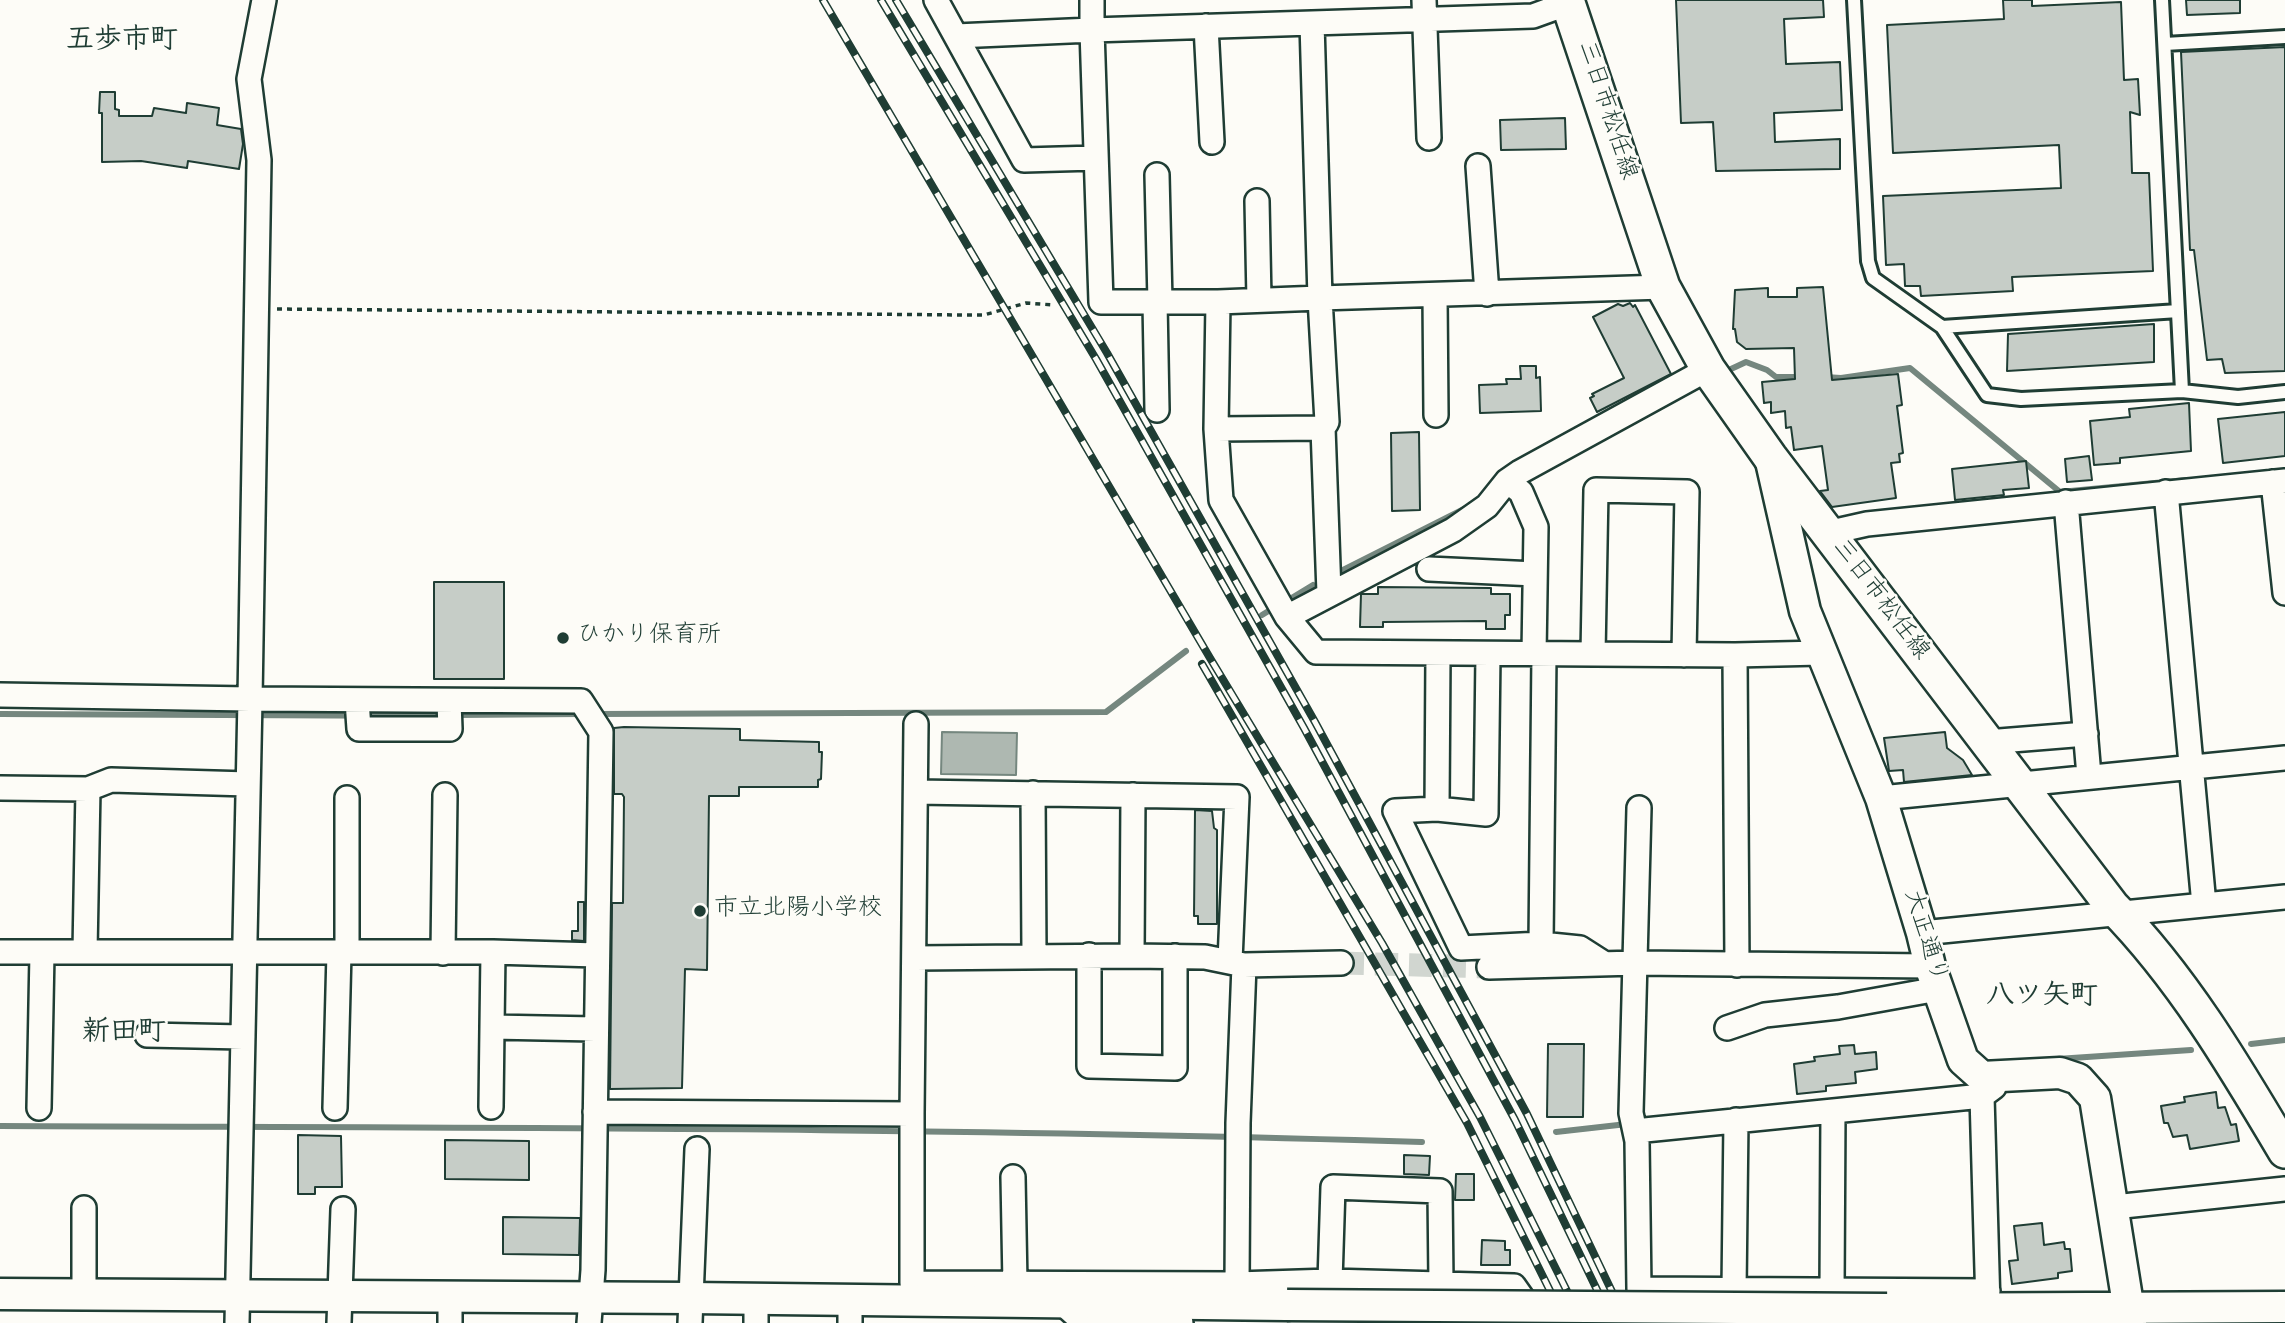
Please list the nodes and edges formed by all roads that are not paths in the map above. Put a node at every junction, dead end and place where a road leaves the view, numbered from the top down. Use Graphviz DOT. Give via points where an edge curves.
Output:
graph roads {
  1 [pos="264,0"];
  2 [pos="936,0"];
  3 [pos="1092,0"];
  4 [pos="1854,0"];
  5 [pos="2162,0"];
  6 [pos="1570,1"];
  7 [pos="1424,10"];
  8 [pos="1312,23"];
  9 [pos="1206,26"];
  10 [pos="1092,30"];
  11 [pos="956,36"];
  12 [pos="2285,37"];
  13 [pos="2165,44"];
  14 [pos="1429,138"];
  15 [pos="1212,142"];
  16 [pos="1095,158"];
  17 [pos="1478,166"];
  18 [pos="1157,175"];
  19 [pos="1257,201"];
  20 [pos="1663,287"];
  21 [pos="1487,294"];
  22 [pos="1435,295"];
  23 [pos="1320,298"];
  24 [pos="1259,300"];
  25 [pos="1158,302"];
  26 [pos="1218,302"];
  27 [pos="2178,311"];
  28 [pos="1942,327"];
  29 [pos="1708,369"];
  30 [pos="2182,391"];
  31 [pos="2285,392"];
  32 [pos="1157,410"];
  33 [pos="1436,415"];
  34 [pos="1324,428"];
  35 [pos="1216,429"];
  36 [pos="1770,457"];
  37 [pos="1507,481"];
  38 [pos="2279,481"];
  39 [pos="2166,492"];
  40 [pos="2066,502"];
  41 [pos="1827,533"];
  42 [pos="1429,569"];
  43 [pos="1535,575"];
  44 [pos="1329,593"];
  45 [pos="2285,593"];
  46 [pos="1287,617"];
  47 [pos="1438,653"];
  48 [pos="1821,653"];
  49 [pos="1488,654"];
  50 [pos="1539,654"];
  51 [pos="1593,654"];
  52 [pos="1684,655"];
  53 [pos="1735,655"];
  54 [pos="0,695"];
  55 [pos="357,700"];
  56 [pos="449,701"];
  57 [pos="249,710"];
  58 [pos="916,724"];
  59 [pos="2086,734"];
  60 [pos="1987,742"];
  61 [pos="2285,758"];
  62 [pos="2192,766"];
  63 [pos="2089,776"];
  64 [pos="248,783"];
  65 [pos="2018,784"];
  66 [pos="0,788"];
  67 [pos="88,789"];
  68 [pos="916,792"];
  69 [pos="1033,793"];
  70 [pos="445,795"];
  71 [pos="1133,795"];
  72 [pos="347,798"];
  73 [pos="1881,799"];
  74 [pos="1639,808"];
  75 [pos="1437,809"];
  76 [pos="2285,897"];
  77 [pos="2204,905"];
  78 [pos="2119,913"];
  79 [pos="1922,933"];
  80 [pos="1541,944"];
  81 [pos="85,951"];
  82 [pos="0,952"];
  83 [pos="245,952"];
  84 [pos="343,952"];
  85 [pos="42,953"];
  86 [pos="443,953"];
  87 [pos="493,953"];
  88 [pos="597,955"];
  89 [pos="1034,956"];
  90 [pos="1089,956"];
  91 [pos="1132,956"];
  92 [pos="1175,956"];
  93 [pos="915,957"];
  94 [pos="1237,963"];
  95 [pos="1341,963"];
  96 [pos="1636,963"];
  97 [pos="1605,964"];
  98 [pos="1737,965"];
  99 [pos="1835,966"];
  100 [pos="1489,967"];
  101 [pos="1934,977"];
  102 [pos="1838,1007"];
  103 [pos="492,1027"];
  104 [pos="1727,1028"];
  105 [pos="595,1029"];
  106 [pos="147,1035"];
  107 [pos="243,1037"];
  108 [pos="2008,1076"];
  109 [pos="1982,1096"];
  110 [pos="491,1107"];
  111 [pos="39,1108"];
  112 [pos="335,1108"];
  113 [pos="1833,1111"];
  114 [pos="1735,1120"];
  115 [pos="595,1122"];
  116 [pos="912,1125"];
  117 [pos="1634,1126"];
  118 [pos="697,1149"];
  119 [pos="2285,1151"];
  120 [pos="1013,1177"];
  121 [pos="2285,1189"];
  122 [pos="2114,1207"];
  123 [pos="83,1208"];
  124 [pos="343,1209"];
  125 [pos="1329,1281"];
  126 [pos="1396,1282"];
  127 [pos="1441,1283"];
  128 [pos="1015,1284"];
  129 [pos="1237,1284"];
  130 [pos="1499,1285"];
  131 [pos="1644,1289"];
  132 [pos="1734,1290"];
  133 [pos="1791,1290"];
  134 [pos="1832,1290"];
  135 [pos="84,1293"];
  136 [pos="0,1294"];
  137 [pos="1061,1302"];
  138 [pos="2285,1307"];
  139 [pos="238,1309"];
  140 [pos="339,1309"];
  141 [pos="450,1310"];
  142 [pos="590,1310"];
  143 [pos="690,1310"];
  144 [pos="756,1311"];
  145 [pos="850,1311"];
  146 [pos="1988,1311"];
  147 [pos="2130,1315"];
  148 [pos="1879,1318"];
  149 [pos="1777,1322"];
  150 [pos="1153,1323"];
  151 [pos="1181,1323"];
  152 [pos="1397,1323"];
  153 [pos="1500,1323"];
  154 [pos="1539,1323"];
  1 -- 57 [label="street" via="249,79 259,160"];
  2 -- 11 [label="street"];
  3 -- 10 [label="street"];
  4 -- 28 [label="lane" via="1868,261 1874,278"];
  5 -- 13 [label="lane"];
  6 -- 7 [label="street" via="1533,16"];
  6 -- 20 [label="main road, 三日市松任線"];
  7 -- 8 [label="street"];
  7 -- 14 [label="street"];
  8 -- 9 [label="street"];
  8 -- 23 [label="street"];
  9 -- 10 [label="street"];
  9 -- 15 [label="street"];
  10 -- 11 [label="street"];
  10 -- 16 [label="street"];
  11 -- 16 [label="street" via="1024,160"];
  12 -- 13 [label="lane"];
  13 -- 27 [label="lane"];
  16 -- 25 [label="street" via="1101,302"];
  17 -- 21 [label="street"];
  18 -- 25 [label="street"];
  19 -- 24 [label="street"];
  20 -- 21 [label="street"];
  20 -- 29 [label="main road, 三日市松任線"];
  21 -- 22 [label="street"];
  22 -- 23 [label="street"];
  22 -- 33 [label="street"];
  23 -- 24 [label="street"];
  23 -- 34 [label="street"];
  24 -- 26 [label="street"];
  25 -- 26 [label="street"];
  25 -- 32 [label="street"];
  26 -- 35 [label="street"];
  27 -- 28 [label="lane"];
  27 -- 30 [label="lane"];
  28 -- 30 [label="lane" via="1987,395 2021,399"];
  29 -- 36 [label="main road, 三日市松任線"];
  29 -- 37 [label="street"];
  30 -- 31 [label="lane" via="2238,397"];
  34 -- 35 [label="street"];
  34 -- 44 [label="street"];
  35 -- 46 [label="street" via="1221,500"];
  36 -- 41 [label="main road, 三日市松任線"];
  36 -- 48 [label="street, 大正通り" via="1805,611"];
  37 -- 43 [label="street" via="1521,492 1536,527"];
  37 -- 44 [label="street" via="1487,506 1453,530"];
  38 -- 39 [label="street"];
  38 -- 45 [label="street"];
  39 -- 40 [label="street"];
  39 -- 62 [label="street"];
  40 -- 41 [label="street" via="1867,524"];
  40 -- 59 [label="street"];
  41 -- 60 [label="main road, 三日市松任線"];
  42 -- 43 [label="street"];
  43 -- 50 [label="street"];
  44 -- 46 [label="street"];
  46 -- 47 [label="street" via="1316,652"];
  47 -- 49 [label="street"];
  47 -- 75 [label="street"];
  48 -- 53 [label="street"];
  48 -- 73 [label="street, 大正通り"];
  49 -- 50 [label="street"];
  49 -- 75 [label="street" via="1486,814"];
  50 -- 51 [label="street"];
  50 -- 80 [label="street"];
  51 -- 52 [label="street"];
  51 -- 52 [label="street" via="1596,490 1687,492"];
  52 -- 53 [label="street"];
  53 -- 98 [label="street"];
  54 -- 57 [label="street"];
  55 -- 56 [label="street"];
  55 -- 56 [label="street" via="359,729 450,729"];
  55 -- 57 [label="street"];
  56 -- 88 [label="street" via="581,701 601,732"];
  57 -- 64 [label="street"];
  58 -- 68 [label="street"];
  59 -- 60 [label="street"];
  59 -- 63 [label="street"];
  60 -- 65 [label="main road, 三日市松任線"];
  61 -- 62 [label="street"];
  62 -- 63 [label="street"];
  62 -- 77 [label="street"];
  63 -- 65 [label="street"];
  64 -- 67 [label="street" via="111,780"];
  64 -- 83 [label="street"];
  65 -- 73 [label="street"];
  65 -- 78 [label="main road, 三日市松任線"];
  66 -- 67 [label="street"];
  67 -- 81 [label="street"];
  68 -- 69 [label="street"];
  68 -- 93 [label="street"];
  69 -- 71 [label="street"];
  69 -- 89 [label="street"];
  70 -- 86 [label="street"];
  71 -- 91 [label="street"];
  71 -- 94 [label="street" via="1237,797"];
  72 -- 84 [label="street"];
  73 -- 79 [label="street, 大正通り"];
  74 -- 96 [label="street"];
  75 -- 80 [label="street" via="1395,811 1461,948"];
  76 -- 77 [label="street"];
  77 -- 78 [label="street"];
  78 -- 79 [label="street"];
  78 -- 119 [label="main road, 三日市松任線" via="2218,1040"];
  79 -- 101 [label="street, 大正通り"];
  80 -- 97 [label="street" via="1580,948"];
  81 -- 83 [label="street"];
  81 -- 85 [label="street"];
  82 -- 85 [label="street"];
  83 -- 84 [label="street"];
  83 -- 107 [label="street"];
  84 -- 86 [label="street"];
  84 -- 112 [label="street"];
  85 -- 111 [label="street"];
  86 -- 87 [label="street"];
  87 -- 88 [label="street"];
  87 -- 103 [label="street"];
  88 -- 105 [label="street"];
  89 -- 90 [label="street"];
  89 -- 93 [label="street"];
  90 -- 91 [label="street"];
  90 -- 92 [label="street" via="1089,1066 1175,1068"];
  91 -- 92 [label="street"];
  92 -- 94 [label="street"];
  93 -- 116 [label="street"];
  94 -- 95 [label="street"];
  94 -- 129 [label="street"];
  96 -- 97 [label="street"];
  96 -- 98 [label="street"];
  96 -- 117 [label="street"];
  97 -- 100 [label="street"];
  98 -- 99 [label="street"];
  99 -- 101 [label="street"];
  99 -- 102 [label="street"];
  101 -- 102 [label="street"];
  101 -- 108 [label="street, 大正通り" via="1963,1060 1982,1077"];
  102 -- 104 [label="street" via="1765,1015"];
  103 -- 105 [label="street"];
  103 -- 110 [label="street"];
  105 -- 115 [label="street"];
  106 -- 107 [label="street"];
  107 -- 139 [label="street"];
  108 -- 109 [label="street"];
  108 -- 122 [label="street, 大正通り" via="2060,1073 2078,1079 2095,1098"];
  109 -- 113 [label="street"];
  109 -- 146 [label="street"];
  113 -- 114 [label="street"];
  113 -- 134 [label="street"];
  114 -- 117 [label="street"];
  114 -- 132 [label="street"];
  115 -- 116 [label="street"];
  115 -- 142 [label="street"];
  116 -- 128 [label="street" via="912,1283"];
  117 -- 131 [label="street" via="1639,1289"];
  118 -- 143 [label="street"];
  120 -- 128 [label="street"];
  121 -- 122 [label="street"];
  122 -- 147 [label="street, 大正通り"];
  123 -- 135 [label="street"];
  124 -- 140 [label="street"];
  125 -- 126 [label="street"];
  125 -- 127 [label="street" via="1333,1186 1440,1191"];
  125 -- 129 [label="street"];
  126 -- 127 [label="street"];
  126 -- 152 [label="street"];
  127 -- 130 [label="street"];
  128 -- 129 [label="street"];
  130 -- 153 [label="street"];
  130 -- 154 [label="street" via="1514,1286"];
  131 -- 132 [label="street"];
  131 -- 149 [label="street" via="1644,1320"];
  132 -- 133 [label="street"];
  133 -- 134 [label="street"];
  133 -- 149 [label="street"];
  134 -- 146 [label="street"];
  135 -- 136 [label="street"];
  135 -- 139 [label="street"];
  137 -- 145 [label="street"];
  137 -- 148 [label="street, bridge"];
  137 -- 150 [label="street" via="1081,1320"];
  138 -- 147 [label="street"];
  139 -- 140 [label="street"];
  140 -- 141 [label="street"];
  141 -- 142 [label="street"];
  142 -- 143 [label="street"];
  143 -- 144 [label="street"];
  144 -- 145 [label="street"];
  146 -- 147 [label="street"];
  146 -- 148 [label="street"];
  148 -- 149 [label="street"];
  150 -- 151 [label="street"];
  152 -- 153 [label="street"];
  153 -- 154 [label="street"];
}
